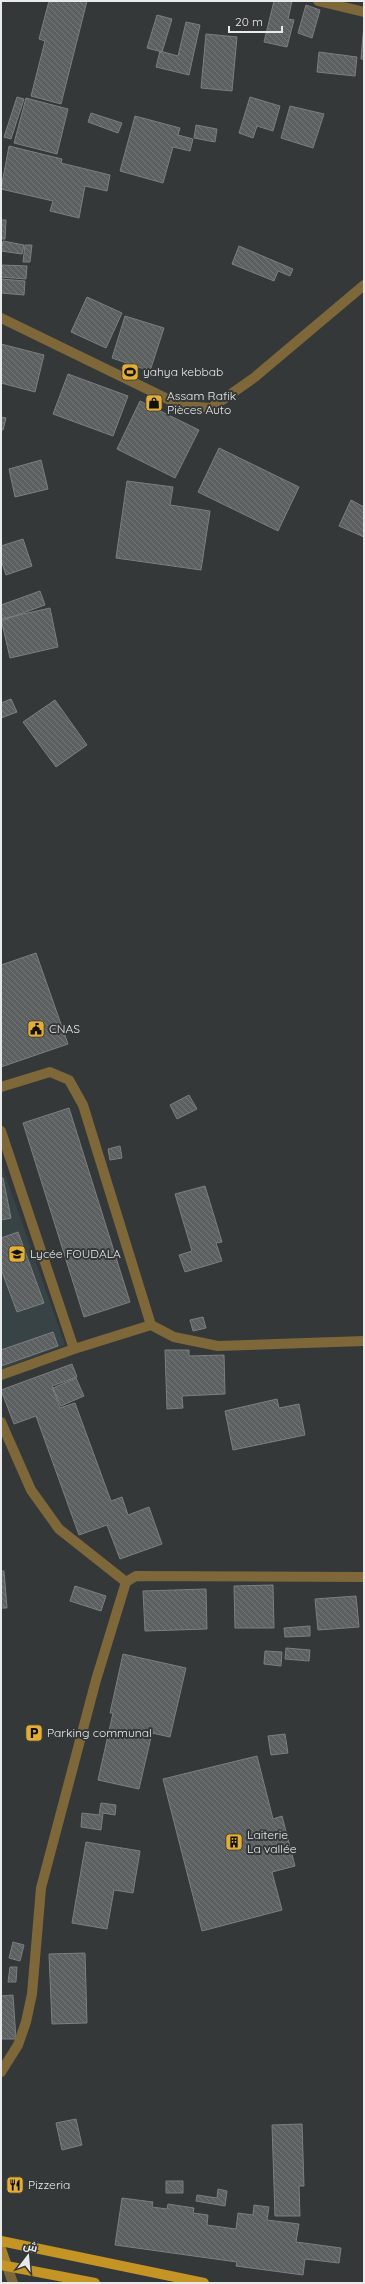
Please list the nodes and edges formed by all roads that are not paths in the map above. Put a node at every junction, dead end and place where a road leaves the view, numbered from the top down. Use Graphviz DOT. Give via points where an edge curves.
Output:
graph roads {
  1 [pos="318,1"];
  2 [pos="364,12"];
  3 [pos="364,285"];
  4 [pos="1,318"];
  5 [pos="1,1087"];
  6 [pos="1,1130"];
  7 [pos="151,1325"];
  8 [pos="364,1341"];
  9 [pos="74,1349"];
  10 [pos="1,1376"];
  11 [pos="1,1422"];
  12 [pos="364,1577"];
  13 [pos="126,1582"];
  14 [pos="1,2072"];
  15 [pos="1,2241"];
  16 [pos="1,2249"];
  17 [pos="4,2265"];
  18 [pos="13,2283"];
  19 [pos="95,2283"];
  20 [pos="204,2283"];
  1 -- 2 [label="street"];
  3 -- 4 [label="street" via="255,377 211,408 182,406"];
  5 -- 7 [label="street" via="50,1072 69,1080 83,1105"];
  6 -- 9 [label="street"];
  7 -- 8 [label="street" via="174,1337 218,1346"];
  7 -- 9 [label="street"];
  9 -- 10 [label="street"];
  11 -- 13 [label="street" via="31,1490 59,1529"];
  12 -- 13 [label="street" via="136,1576"];
  13 -- 14 [label="street" via="96,1680 41,1888 32,1994 26,2022 18,2045"];
  15 -- 20 [label="main road"];
  16 -- 17 [label="main road"];
  17 -- 18 [label="street"];
  17 -- 19 [label="main road"];
}
